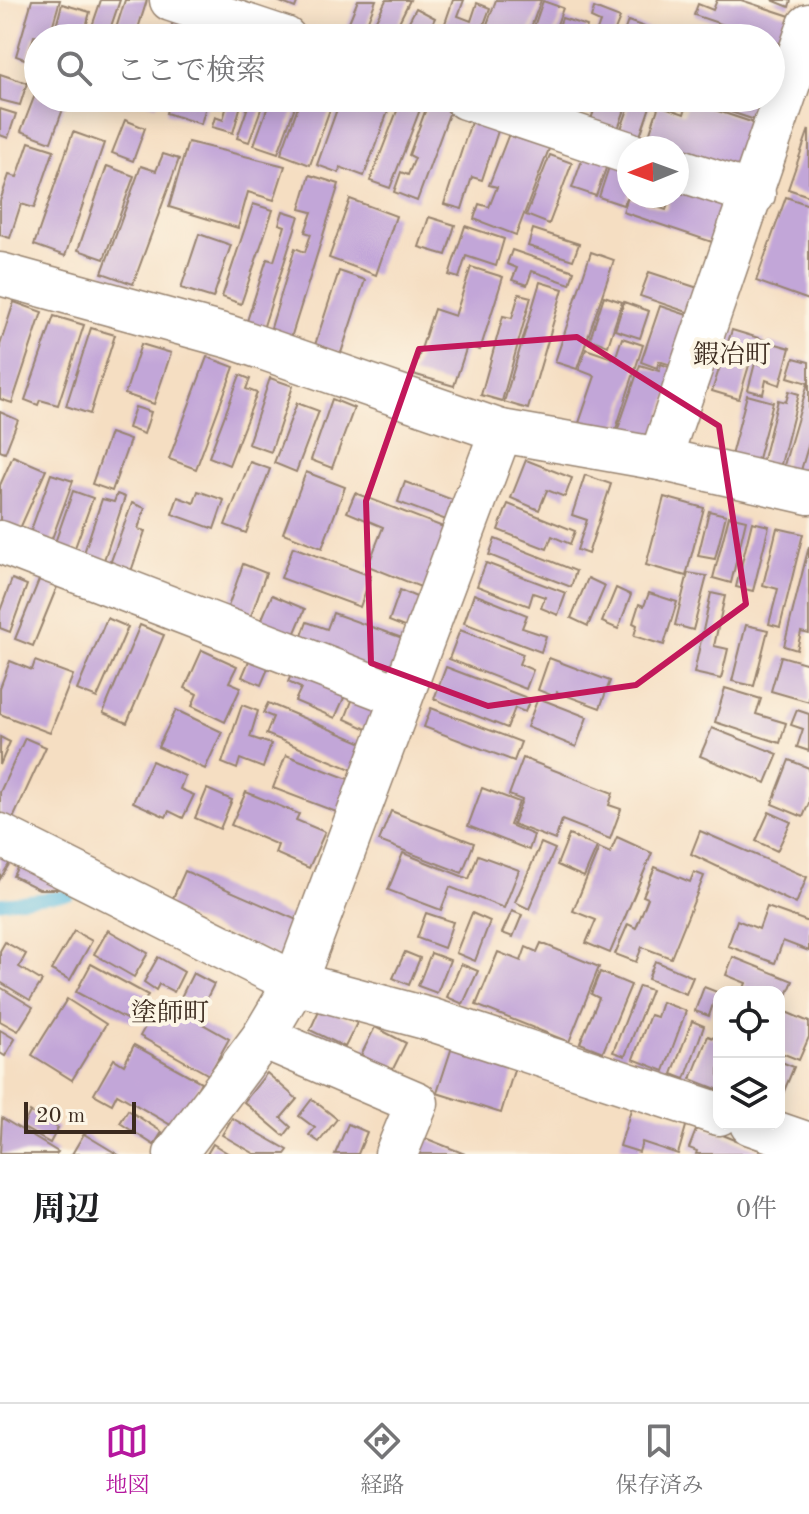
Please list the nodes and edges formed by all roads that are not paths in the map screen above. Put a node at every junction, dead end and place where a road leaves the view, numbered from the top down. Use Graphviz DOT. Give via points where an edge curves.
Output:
graph roads {
  1 [pos="171,0"];
  2 [pos="243,24"];
  3 [pos="809,25"];
  4 [pos="785,99"];
  5 [pos="507,112"];
  6 [pos="781,112"];
  7 [pos="617,149"];
  8 [pos="689,173"];
  9 [pos="754,194"];
  10 [pos="0,274"];
  11 [pos="501,431"];
  12 [pos="660,459"];
  13 [pos="809,493"];
  14 [pos="0,542"];
  15 [pos="400,696"];
  16 [pos="0,835"];
  17 [pos="295,983"];
  18 [pos="263,1037"];
  19 [pos="713,1112"];
  20 [pos="776,1130"];
  21 [pos="802,1136"];
  22 [pos="175,1154"];
  23 [pos="396,1154"];
  1 -- 2 [label="street"];
  3 -- 4 [label="street"];
  5 -- 7 [label="street"];
  6 -- 9 [label="street"];
  8 -- 9 [label="street"];
  9 -- 12 [label="street"];
  10 -- 11 [label="street" via="230,337"];
  11 -- 12 [label="street"];
  11 -- 15 [label="street"];
  12 -- 13 [label="street"];
  14 -- 15 [label="street"];
  15 -- 17 [label="street"];
  16 -- 17 [label="street"];
  17 -- 18 [label="street"];
  17 -- 19 [label="street" via="429,1019"];
  18 -- 22 [label="street"];
  18 -- 23 [label="street" via="417,1103"];
  20 -- 21 [label="street"];
}
